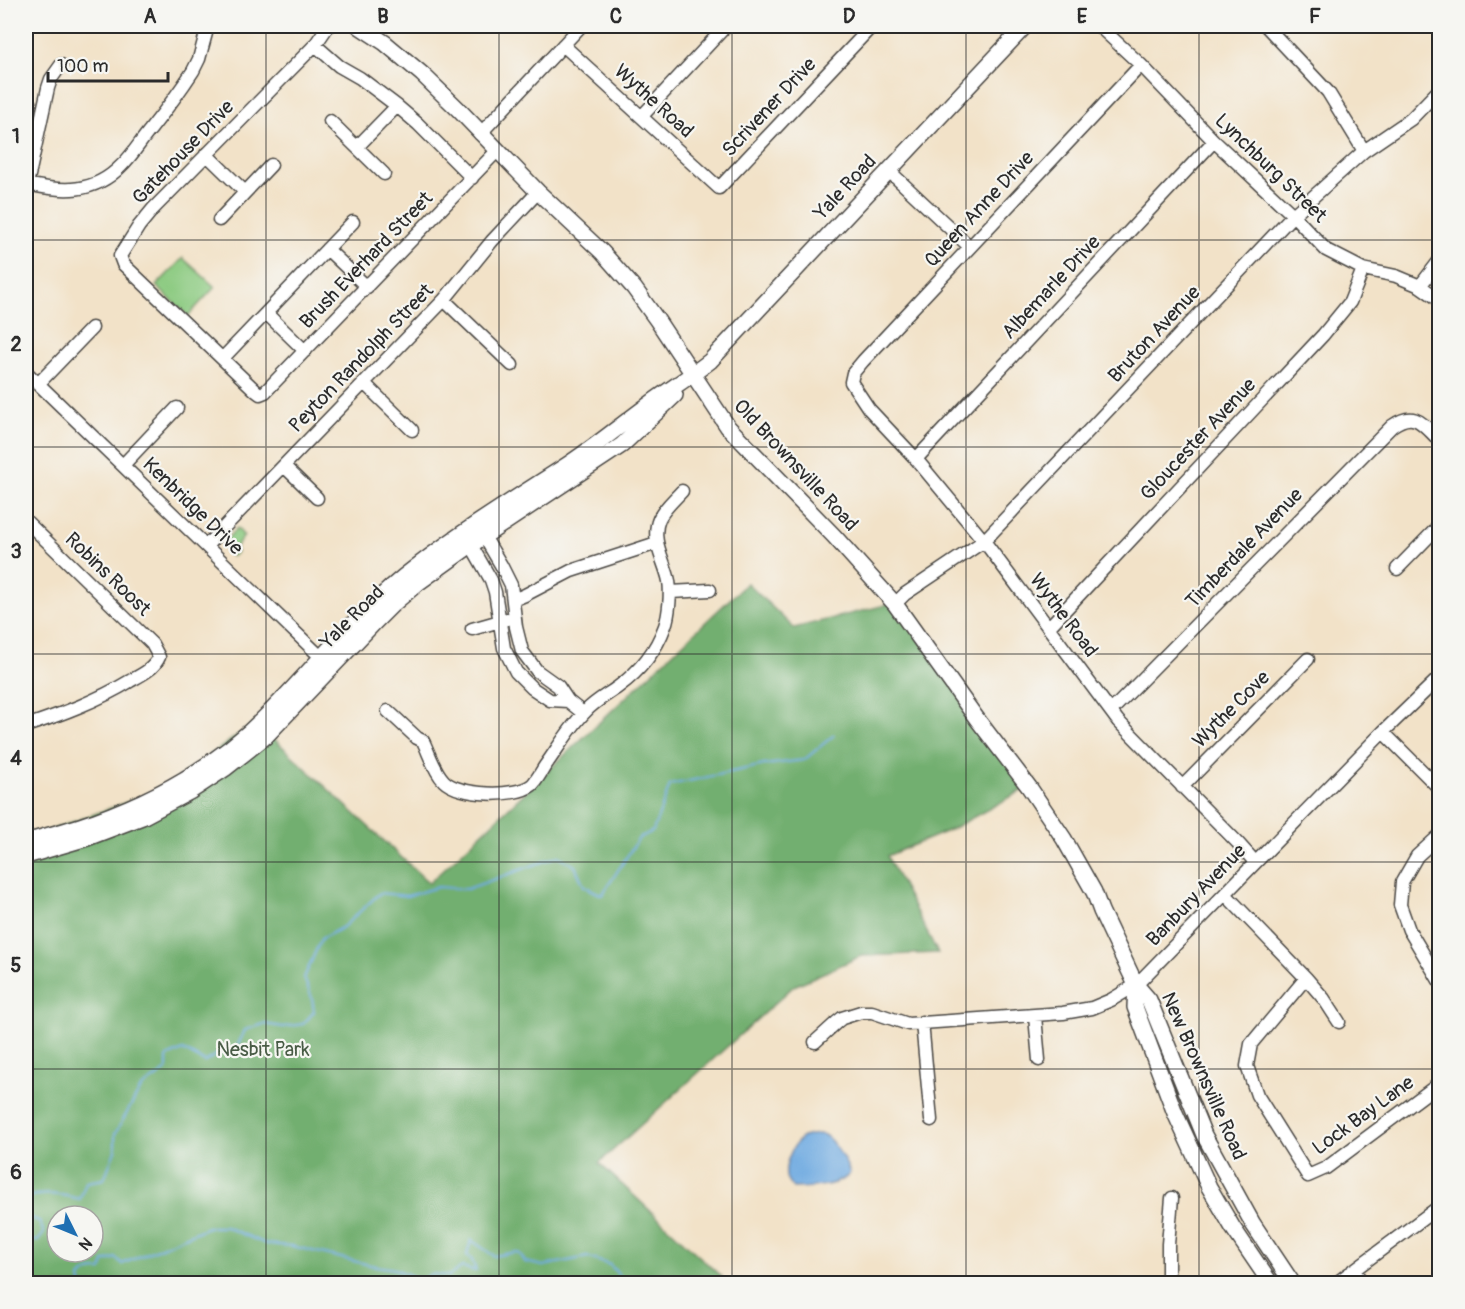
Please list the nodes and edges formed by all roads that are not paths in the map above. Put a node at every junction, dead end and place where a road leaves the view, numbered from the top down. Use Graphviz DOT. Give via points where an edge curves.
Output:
graph roads {
  1 [pos="208,26"];
  2 [pos="328,26"];
  3 [pos="359,26"];
  4 [pos="581,26"];
  5 [pos="726,26"];
  6 [pos="872,26"];
  7 [pos="1025,26"];
  8 [pos="1099,26"];
  9 [pos="1266,26"];
  10 [pos="315,45"];
  11 [pos="562,45"];
  12 [pos="61,65"];
  13 [pos="1141,65"];
  14 [pos="1440,89"];
  15 [pos="397,106"];
  16 [pos="642,116"];
  17 [pos="330,121"];
  18 [pos="480,134"];
  19 [pos="1214,141"];
  20 [pos="357,147"];
  21 [pos="498,150"];
  22 [pos="1364,151"];
  23 [pos="206,154"];
  24 [pos="271,165"];
  25 [pos="889,171"];
  26 [pos="384,174"];
  27 [pos="472,178"];
  28 [pos="26,187"];
  29 [pos="719,188"];
  30 [pos="245,192"];
  31 [pos="538,192"];
  32 [pos="1293,216"];
  33 [pos="219,220"];
  34 [pos="353,222"];
  35 [pos="970,247"];
  36 [pos="327,249"];
  37 [pos="1440,260"];
  38 [pos="1363,269"];
  39 [pos="1420,285"];
  40 [pos="367,287"];
  41 [pos="444,300"];
  42 [pos="1440,300"];
  43 [pos="266,313"];
  44 [pos="92,328"];
  45 [pos="305,351"];
  46 [pos="223,358"];
  47 [pos="512,365"];
  48 [pos="26,372"];
  49 [pos="693,375"];
  50 [pos="851,382"];
  51 [pos="364,383"];
  52 [pos="38,384"];
  53 [pos="177,408"];
  54 [pos="411,430"];
  55 [pos="1440,441"];
  56 [pos="916,459"];
  57 [pos="123,465"];
  58 [pos="284,466"];
  59 [pos="682,491"];
  60 [pos="316,498"];
  61 [pos="26,522"];
  62 [pos="1440,525"];
  63 [pos="474,535"];
  64 [pos="984,541"];
  65 [pos="657,543"];
  66 [pos="206,546"];
  67 [pos="1397,569"];
  68 [pos="710,590"];
  69 [pos="670,591"];
  70 [pos="513,600"];
  71 [pos="895,604"];
  72 [pos="514,617"];
  73 [pos="500,621"];
  74 [pos="1049,627"];
  75 [pos="472,629"];
  76 [pos="1308,659"];
  77 [pos="327,663"];
  78 [pos="1440,676"];
  79 [pos="567,701"];
  80 [pos="388,711"];
  81 [pos="1111,711"];
  82 [pos="583,713"];
  83 [pos="26,726"];
  84 [pos="1383,732"];
  85 [pos="1182,787"];
  86 [pos="1440,789"];
  87 [pos="1440,835"];
  88 [pos="26,842"];
  89 [pos="26,856"];
  90 [pos="1255,862"];
  91 [pos="1225,894"];
  92 [pos="1306,978"];
  93 [pos="1440,982"];
  94 [pos="1136,985"];
  95 [pos="1035,1016"];
  96 [pos="922,1022"];
  97 [pos="1338,1022"];
  98 [pos="816,1042"];
  99 [pos="1039,1060"];
  100 [pos="1440,1083"];
  101 [pos="931,1120"];
  102 [pos="1172,1198"];
  103 [pos="1440,1206"];
  104 [pos="1353,1270"];
  105 [pos="1168,1284"];
  106 [pos="1271,1284"];
  107 [pos="1293,1284"];
  108 [pos="1335,1284"];
  109 [pos="1364,1284"];
  1 -- 28 [label="street" via="201,67 110,176 66,190"];
  2 -- 10 [label="street, Gatehouse Drive"];
  3 -- 18 [label="main road, Old Brownsville Road" via="422,74"];
  4 -- 11 [label="street"];
  5 -- 16 [label="street"];
  6 -- 29 [label="street, Scrivener Drive"];
  7 -- 25 [label="main road, Yale Road"];
  8 -- 13 [label="street, Lynchburg Street"];
  9 -- 22 [label="street" via="1328,92"];
  10 -- 15 [label="street"];
  10 -- 23 [label="street, Gatehouse Drive"];
  11 -- 16 [label="street, Wythe Road"];
  11 -- 18 [label="street"];
  12 -- 28 [label="street" via="48,88"];
  13 -- 19 [label="street, Lynchburg Street"];
  13 -- 35 [label="street, Queen Anne Drive"];
  14 -- 22 [label="street, Bruton Avenue" via="1412,119"];
  15 -- 20 [label="street"];
  15 -- 27 [label="street"];
  16 -- 29 [label="street, Wythe Road"];
  17 -- 20 [label="street"];
  18 -- 21 [label="main road, Old Brownsville Road"];
  19 -- 32 [label="street, Lynchburg Street"];
  19 -- 56 [label="street, Albemarle Drive"];
  20 -- 26 [label="street"];
  21 -- 27 [label="street, Brush Everhard Street"];
  21 -- 31 [label="main road, Old Brownsville Road"];
  22 -- 32 [label="street, Bruton Avenue"];
  23 -- 30 [label="street"];
  23 -- 46 [label="street, Gatehouse Drive" via="139,226 120,256 123,264"];
  24 -- 30 [label="street"];
  25 -- 35 [label="street"];
  25 -- 49 [label="main road, Yale Road" via="723,349"];
  27 -- 40 [label="street, Brush Everhard Street"];
  30 -- 33 [label="street"];
  31 -- 41 [label="street, Peyton Randolph Street"];
  31 -- 49 [label="main road, Old Brownsville Road" via="626,278"];
  32 -- 38 [label="street, Lynchburg Street" via="1326,250"];
  32 -- 64 [label="street, Bruton Avenue"];
  34 -- 36 [label="street"];
  35 -- 50 [label="street, Queen Anne Drive" via="863,361"];
  36 -- 40 [label="street"];
  36 -- 43 [label="street"];
  37 -- 39 [label="street"];
  38 -- 39 [label="street, Lynchburg Street"];
  38 -- 74 [label="street, Gloucester Avenue" via="1350,302 1323,335"];
  39 -- 42 [label="street, Lynchburg Street"];
  40 -- 45 [label="street, Brush Everhard Street"];
  41 -- 47 [label="street"];
  41 -- 51 [label="street, Peyton Randolph Street"];
  43 -- 45 [label="street"];
  43 -- 46 [label="street"];
  44 -- 52 [label="street"];
  45 -- 46 [label="street, Brush Everhard Street" via="260,394"];
  48 -- 52 [label="street, Kenbridge Drive"];
  49 -- 63 [label="main road, Yale Road"];
  49 -- 71 [label="main road, Old Brownsville Road" via="728,427"];
  50 -- 56 [label="street, Wythe Road" via="869,409"];
  51 -- 54 [label="street"];
  51 -- 58 [label="street, Peyton Randolph Street"];
  52 -- 57 [label="street, Kenbridge Drive"];
  53 -- 57 [label="street"];
  55 -- 81 [label="street, Timberdale Avenue" via="1412,418 1392,426"];
  56 -- 64 [label="street, Wythe Road"];
  57 -- 66 [label="street, Kenbridge Drive"];
  58 -- 60 [label="street"];
  58 -- 66 [label="street, Peyton Randolph Street"];
  59 -- 65 [label="street" via="660,517"];
  61 -- 83 [label="street, Robins Roost" via="152,644 159,657 152,667 112,692"];
  62 -- 67 [label="street"];
  63 -- 70 [label="street" via="507,578"];
  63 -- 73 [label="street" via="492,580"];
  63 -- 77 [label="main road, Yale Road" via="416,567 387,591 367,610"];
  64 -- 71 [label="street, Bruton Avenue"];
  64 -- 74 [label="street, Wythe Road"];
  65 -- 69 [label="street"];
  65 -- 70 [label="street" via="572,571"];
  66 -- 77 [label="street, Kenbridge Drive"];
  68 -- 69 [label="street"];
  69 -- 82 [label="street" via="665,624 647,660"];
  70 -- 72 [label="street"];
  71 -- 94 [label="main road, Old Brownsville Road" via="1064,839 1094,892"];
  72 -- 73 [label="street"];
  72 -- 79 [label="street" via="522,651 537,671 558,686"];
  73 -- 75 [label="street"];
  73 -- 79 [label="street" via="504,648 516,672 550,700"];
  74 -- 81 [label="street, Wythe Road"];
  76 -- 85 [label="street, Wythe Cove"];
  77 -- 88 [label="main road, Yale Road" via="201,769 158,794 93,822"];
  77 -- 89 [label="main road, Yale Road" via="265,737 191,791 142,817"];
  78 -- 84 [label="street, Banbury Avenue"];
  79 -- 82 [label="street"];
  80 -- 82 [label="street" via="423,741 447,783 469,792 503,793 531,785"];
  81 -- 85 [label="street, Wythe Road"];
  84 -- 86 [label="street"];
  84 -- 90 [label="street, Banbury Avenue"];
  85 -- 90 [label="street, Wythe Road"];
  87 -- 93 [label="street" via="1417,856 1402,882 1400,905 1409,930"];
  90 -- 91 [label="street, Banbury Avenue"];
  91 -- 92 [label="street"];
  91 -- 94 [label="street, Banbury Avenue"];
  92 -- 97 [label="street"];
  92 -- 100 [label="street, Lock Bay Lane" via="1251,1044 1247,1066 1257,1095 1308,1176 1326,1168"];
  94 -- 95 [label="street, Banbury Avenue" via="1088,1009"];
  94 -- 106 [label="main road, New Brownsville Road" via="1135,1007 1175,1113 1209,1187"];
  94 -- 107 [label="main road, New Brownsville Road" via="1149,1000 1204,1135"];
  95 -- 96 [label="street, Banbury Avenue"];
  95 -- 99 [label="street"];
  96 -- 98 [label="street, Banbury Avenue" via="908,1024 861,1012 843,1018"];
  96 -- 101 [label="street"];
  102 -- 105 [label="street"];
  103 -- 104 [label="street"];
  104 -- 108 [label="street"];
  104 -- 109 [label="street"];
}
